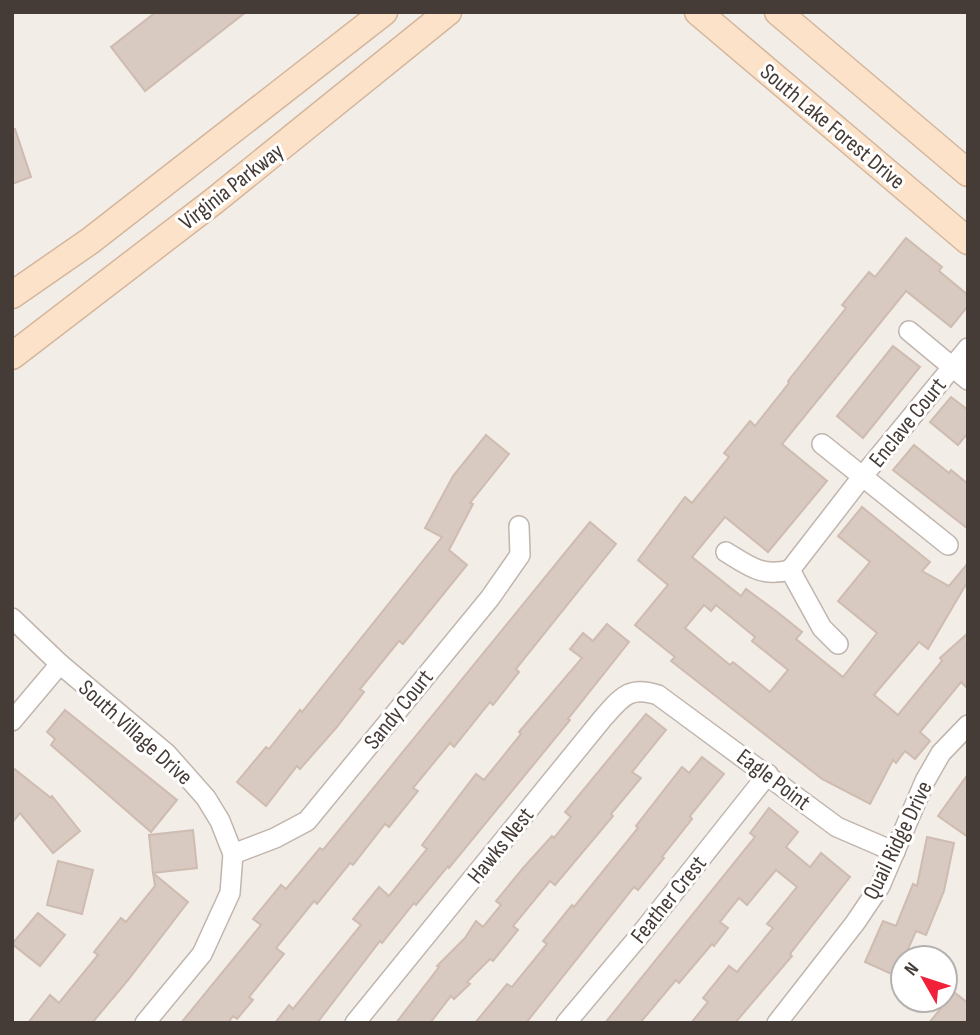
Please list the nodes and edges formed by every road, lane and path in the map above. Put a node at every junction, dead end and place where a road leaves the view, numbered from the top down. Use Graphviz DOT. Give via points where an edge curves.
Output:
graph roads {
  1 [pos="384,12"];
  2 [pos="448,12"];
  3 [pos="698,12"];
  4 [pos="778,12"];
  5 [pos="187,165"];
  6 [pos="968,173"];
  7 [pos="214,201"];
  8 [pos="968,240"];
  9 [pos="12,295"];
  10 [pos="909,331"];
  11 [pos="968,348"];
  12 [pos="12,356"];
  13 [pos="960,373"];
  14 [pos="822,444"];
  15 [pos="862,477"];
  16 [pos="519,526"];
  17 [pos="948,545"];
  18 [pos="726,552"];
  19 [pos="790,570"];
  20 [pos="12,618"];
  21 [pos="838,645"];
  22 [pos="60,664"];
  23 [pos="658,695"];
  24 [pos="12,721"];
  25 [pos="968,725"];
  26 [pos="768,774"];
  27 [pos="895,852"];
  28 [pos="233,854"];
  29 [pos="145,1023"];
  30 [pos="355,1023"];
  31 [pos="566,1023"];
  32 [pos="777,1023"];
  1 -- 5 [label="main road, Virginia Parkway"];
  2 -- 7 [label="main road, Virginia Parkway"];
  3 -- 8 [label="main road, South Lake Forest Drive"];
  4 -- 6 [label="main road"];
  5 -- 7 [label="main road"];
  5 -- 9 [label="main road, Virginia Parkway"];
  7 -- 12 [label="main road, Virginia Parkway"];
  10 -- 13 [label="street, Enclave Court"];
  11 -- 13 [label="street, Enclave Court"];
  13 -- 15 [label="street, Enclave Court"];
  14 -- 15 [label="street, Enclave Court"];
  15 -- 17 [label="street, Enclave Court"];
  15 -- 19 [label="street, Enclave Court"];
  16 -- 28 [label="street, Sandy Court" via="520,555 490,598 307,821"];
  18 -- 19 [label="street" via="752,569 774,574"];
  19 -- 21 [label="street" via="822,628"];
  20 -- 22 [label="street, South Village Drive"];
  22 -- 24 [label="street"];
  22 -- 28 [label="street, South Village Drive" via="174,761 206,798"];
  23 -- 26 [label="street, Eagle Point"];
  23 -- 30 [label="street, Hawks Nest" via="644,690 620,699"];
  25 -- 27 [label="street, Quail Ridge Drive" via="941,753"];
  26 -- 27 [label="street, Eagle Point" via="837,827"];
  26 -- 31 [label="street, Feather Crest"];
  27 -- 32 [label="street, Quail Ridge Drive" via="880,886 855,923"];
  28 -- 29 [label="street, South Village Drive" via="230,893 202,954"];
}
